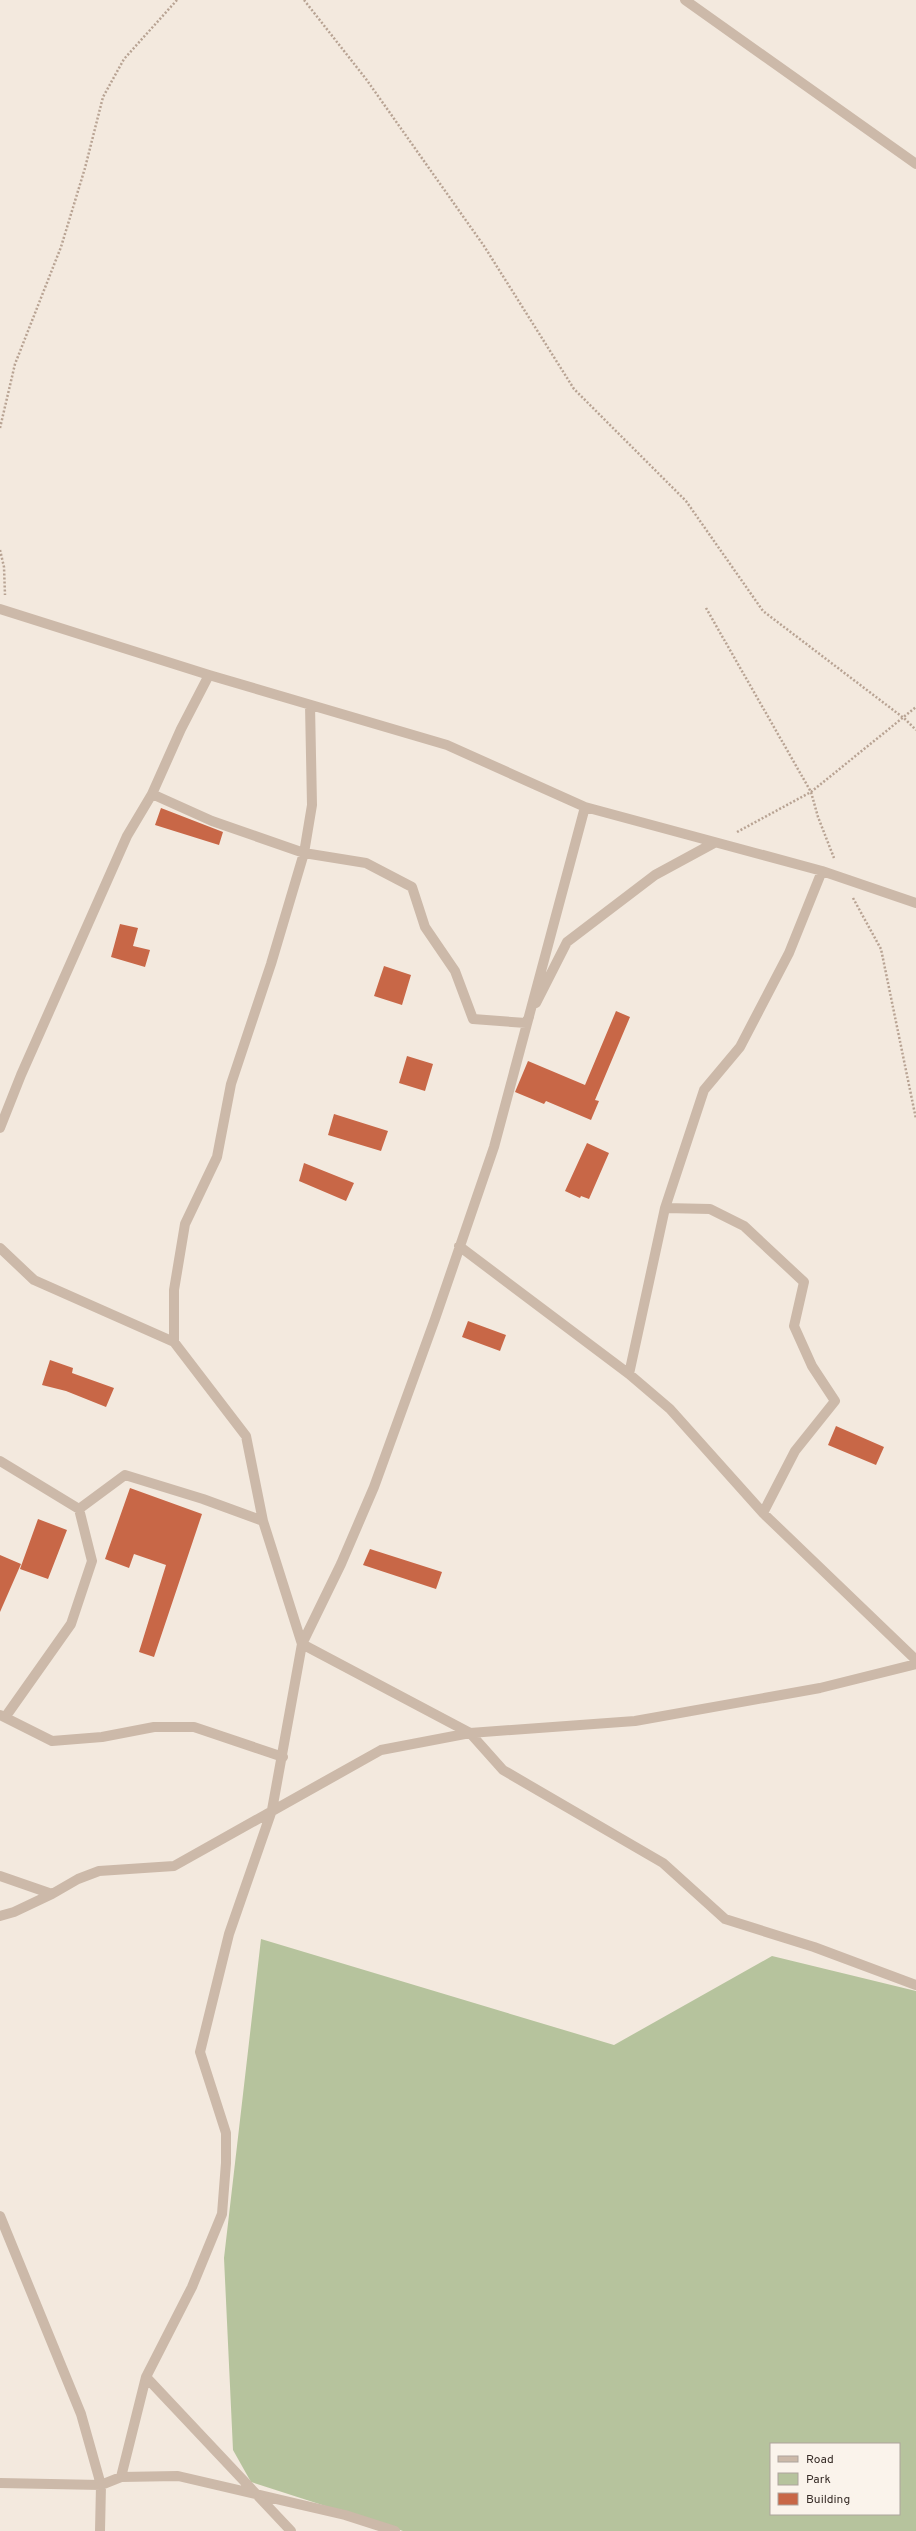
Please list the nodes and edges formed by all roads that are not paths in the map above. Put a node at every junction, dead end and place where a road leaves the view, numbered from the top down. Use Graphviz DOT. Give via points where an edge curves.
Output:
graph roads {
  1 [pos="684,0"];
  2 [pos="916,164"];
  3 [pos="3,610"];
  4 [pos="209,675"];
  5 [pos="310,705"];
  6 [pos="152,794"];
  7 [pos="586,807"];
  8 [pos="714,844"];
  9 [pos="304,853"];
  10 [pos="822,871"];
  11 [pos="916,903"];
  12 [pos="526,1023"];
  13 [pos="0,1128"];
  14 [pos="665,1208"];
  15 [pos="459,1246"];
  16 [pos="0,1248"];
  17 [pos="174,1342"];
  18 [pos="629,1374"];
  19 [pos="0,1461"];
  20 [pos="79,1509"];
  21 [pos="763,1513"];
  22 [pos="263,1521"];
  23 [pos="302,1644"];
  24 [pos="916,1660"];
  25 [pos="916,1664"];
  26 [pos="3,1716"];
  27 [pos="470,1733"];
  28 [pos="282,1757"];
  29 [pos="272,1810"];
  30 [pos="0,1876"];
  31 [pos="52,1894"];
  32 [pos="0,1916"];
  33 [pos="916,1985"];
  34 [pos="0,2216"];
  35 [pos="146,2377"];
  36 [pos="121,2477"];
  37 [pos="0,2483"];
  38 [pos="101,2485"];
  39 [pos="254,2492"];
  40 [pos="100,2531"];
  41 [pos="291,2531"];
  42 [pos="395,2531"];
  1 -- 2 [label="street"];
  3 -- 4 [label="street"];
  4 -- 5 [label="street"];
  4 -- 6 [label="street"];
  5 -- 7 [label="street" via="447,745"];
  5 -- 9 [label="street" via="312,805"];
  6 -- 9 [label="street" via="212,821"];
  6 -- 13 [label="street" via="127,836 82,942 20,1075"];
  7 -- 8 [label="street"];
  7 -- 12 [label="street"];
  8 -- 10 [label="street"];
  8 -- 12 [label="street" via="655,875 567,942"];
  9 -- 12 [label="street" via="366,863 412,887 425,927 455,971 473,1019"];
  9 -- 17 [label="street" via="231,1084 217,1157 185,1224 174,1290"];
  10 -- 11 [label="street"];
  10 -- 14 [label="street" via="789,953 740,1047 704,1090"];
  12 -- 15 [label="street" via="494,1147"];
  14 -- 18 [label="street"];
  14 -- 21 [label="street" via="710,1209 744,1226 804,1282 794,1326 812,1366 835,1401 795,1451"];
  15 -- 18 [label="street"];
  15 -- 23 [label="street" via="374,1487 341,1564"];
  16 -- 17 [label="street" via="34,1280"];
  17 -- 22 [label="street" via="246,1436"];
  18 -- 21 [label="street" via="670,1409"];
  19 -- 20 [label="street"];
  20 -- 22 [label="street" via="125,1475"];
  20 -- 26 [label="street" via="92,1561 71,1624"];
  21 -- 24 [label="street"];
  22 -- 23 [label="street"];
  23 -- 27 [label="street"];
  23 -- 28 [label="street"];
  25 -- 27 [label="street" via="820,1688 635,1722"];
  26 -- 28 [label="street" via="52,1741 102,1737 154,1727 194,1727"];
  27 -- 29 [label="street" via="380,1750"];
  27 -- 33 [label="street" via="503,1770 663,1863 725,1919 814,1947"];
  28 -- 29 [label="street"];
  29 -- 31 [label="street" via="174,1866 99,1871 78,1879"];
  29 -- 35 [label="street" via="229,1934 200,2052 226,2133 222,2214 192,2287"];
  30 -- 31 [label="street"];
  31 -- 32 [label="street"];
  34 -- 38 [label="street" via="81,2414"];
  35 -- 36 [label="street"];
  35 -- 39 [label="street"];
  36 -- 38 [label="street"];
  36 -- 39 [label="street" via="178,2476"];
  37 -- 38 [label="street"];
  38 -- 40 [label="street"];
  39 -- 41 [label="street"];
  39 -- 42 [label="street"];
}
